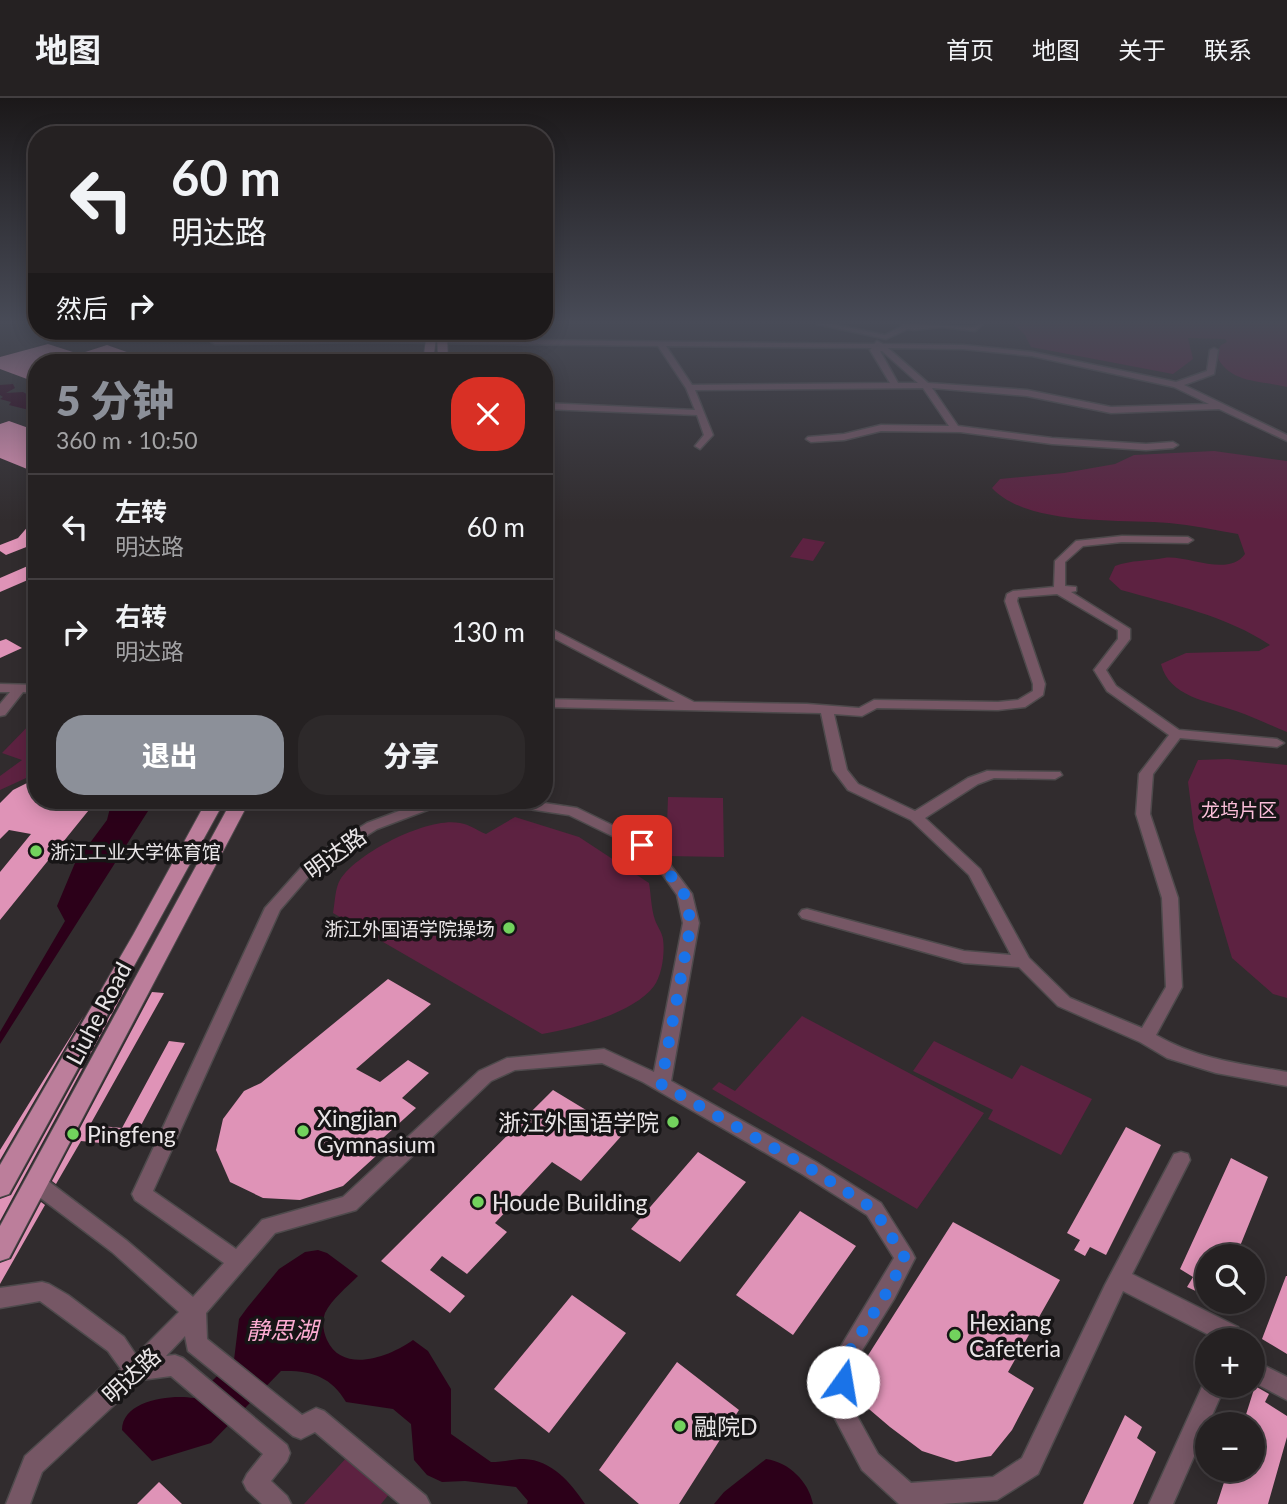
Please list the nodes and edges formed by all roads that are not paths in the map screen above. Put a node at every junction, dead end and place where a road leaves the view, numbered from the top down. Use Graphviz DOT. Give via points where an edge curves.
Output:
graph roads {
  1 [pos="691,390"];
  2 [pos="929,390"];
  3 [pos="984,390"];
  4 [pos="1187,390"];
  5 [pos="1221,405"];
  6 [pos="553,406"];
  7 [pos="700,414"];
  8 [pos="955,429"];
  9 [pos="1287,438"];
  10 [pos="811,439"];
  11 [pos="1172,445"];
  12 [pos="700,446"];
  13 [pos="1188,540"];
  14 [pos="1065,589"];
  15 [pos="553,633"];
  16 [pos="0,688"];
  17 [pos="19,688"];
  18 [pos="28,688"];
  19 [pos="553,703"];
  20 [pos="692,705"];
  21 [pos="827,709"];
  22 [pos="0,712"];
  23 [pos="1176,734"];
  24 [pos="1277,743"];
  25 [pos="1055,775"];
  26 [pos="553,808"];
  27 [pos="211,809"];
  28 [pos="236,809"];
  29 [pos="417,809"];
  30 [pos="916,817"];
  31 [pos="807,914"];
  32 [pos="1023,962"];
  33 [pos="1146,1037"];
  34 [pos="1287,1079"];
  35 [pos="661,1084"];
  36 [pos="1181,1160"];
  37 [pos="37,1184"];
  38 [pos="0,1187"];
  39 [pos="0,1250"];
  40 [pos="239,1262"];
  41 [pos="1119,1278"];
  42 [pos="0,1298"];
  43 [pos="195,1312"];
  44 [pos="1218,1328"];
  45 [pos="134,1370"];
  46 [pos="1265,1377"];
  47 [pos="1287,1389"];
  48 [pos="1209,1398"];
  49 [pos="912,1499"];
  50 [pos="18,1504"];
  51 [pos="279,1504"];
  52 [pos="418,1504"];
  53 [pos="1161,1504"];
  1 -- 7 [label="street"];
  2 -- 8 [label="street"];
  3 -- 5 [label="street" via="1111,410"];
  4 -- 5 [label="street"];
  5 -- 9 [label="street"];
  6 -- 7 [label="street"];
  7 -- 12 [label="street" via="709,435"];
  8 -- 10 [label="street" via="881,428"];
  8 -- 11 [label="street" via="1052,441"];
  13 -- 14 [label="street" via="1080,543 1060,561"];
  14 -- 21 [label="street" via="1013,594 1011,601 1039,684 1039,692 1021,704 874,704 862,712"];
  14 -- 23 [label="street" via="1124,629 1124,639 1100,670 1111,688"];
  15 -- 20 [label="street"];
  16 -- 17 [label="street"];
  17 -- 18 [label="street"];
  17 -- 22 [label="street"];
  19 -- 20 [label="street"];
  20 -- 21 [label="street"];
  21 -- 30 [label="street" via="840,770 853,787"];
  23 -- 24 [label="street"];
  23 -- 33 [label="street" via="1146,774 1143,814 1170,898 1174,987"];
  25 -- 30 [label="street" via="992,775 973,781"];
  26 -- 35 [label="street, 明达路" via="572,811 642,845 684,894 691,923"];
  27 -- 38 [label="main road, Liuhe Road"];
  28 -- 37 [label="main road, Liuhe Road"];
  29 -- 40 [label="street, 明达路" via="372,826 313,863 273,908 142,1194"];
  30 -- 32 [label="street" via="975,872"];
  31 -- 32 [label="street" via="964,957"];
  32 -- 33 [label="street" via="1064,1002"];
  33 -- 34 [label="street" via="1173,1053 1205,1063"];
  35 -- 40 [label="street" via="604,1056 513,1063 485,1076 349,1204 269,1226"];
  35 -- 49 [label="street" via="874,1209 905,1258 845,1358 841,1409 870,1462"];
  36 -- 41 [label="street"];
  37 -- 39 [label="main road, Liuhe Road"];
  37 -- 43 [label="street" via="119,1245"];
  40 -- 43 [label="street, 明达路"];
  41 -- 44 [label="street"];
  41 -- 49 [label="street" via="1030,1466 997,1488"];
  42 -- 45 [label="street" via="42,1291 52,1296 116,1344"];
  43 -- 45 [label="street, 明达路"];
  43 -- 52 [label="street" via="196,1344 301,1428 316,1419"];
  45 -- 50 [label="street, 明达路" via="33,1464"];
  45 -- 51 [label="street" via="175,1365 279,1453 256,1482"];
  46 -- 47 [label="street"];
  48 -- 53 [label="street"];
}
